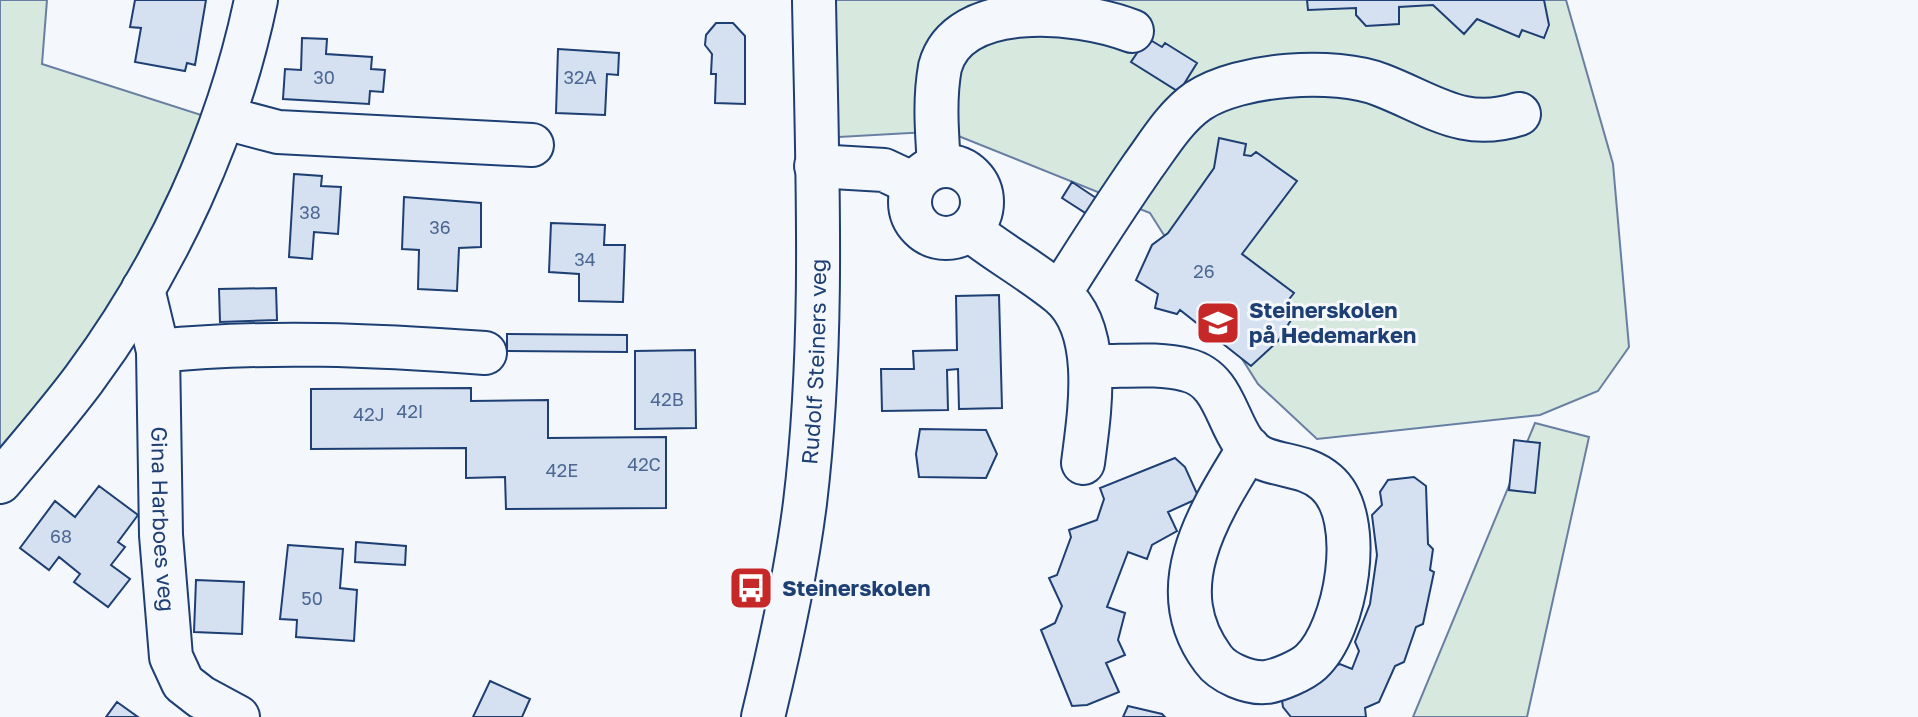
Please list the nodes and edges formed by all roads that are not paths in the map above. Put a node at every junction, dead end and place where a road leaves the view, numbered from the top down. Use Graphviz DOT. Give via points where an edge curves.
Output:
graph roads {
  1 [pos="256,0"];
  2 [pos="814,0"];
  3 [pos="1132,31"];
  4 [pos="1519,114"];
  5 [pos="225,118"];
  6 [pos="532,145"];
  7 [pos="816,166"];
  8 [pos="927,175"];
  9 [pos="970,230"];
  10 [pos="143,289"];
  11 [pos="1060,293"];
  12 [pos="158,351"];
  13 [pos="485,353"];
  14 [pos="1090,366"];
  15 [pos="1249,448"];
  16 [pos="1083,463"];
  17 [pos="0,482"];
  18 [pos="238,717"];
  19 [pos="763,717"];
  1 -- 5 [label="street"];
  2 -- 7 [label="street, Rudolf Steiners veg"];
  3 -- 8 [label="street" via="1053,8 977,15 955,33 940,65"];
  4 -- 11 [label="street" via="1470,122 1378,84 1339,75 1297,74 1241,85 1199,101 1168,132"];
  5 -- 6 [label="street" via="278,132"];
  5 -- 10 [label="street"];
  7 -- 8 [label="street"];
  7 -- 19 [label="street, Rudolf Steiners veg" via="814,375 805,504"];
  8 -- 9 [label="street" via="955,167 979,186 983,202"];
  8 -- 9 [label="street" via="910,198 918,225 943,239"];
  9 -- 11 [label="street"];
  10 -- 12 [label="street, Gina Harboes veg"];
  10 -- 17 [label="street" via="84,380"];
  11 -- 14 [label="street" via="1079,319"];
  12 -- 13 [label="street" via="233,344 353,344"];
  12 -- 18 [label="street, Gina Harboes veg" via="161,535 171,657 183,683"];
  14 -- 15 [label="street" via="1189,370 1220,393"];
  14 -- 16 [label="street"];
  15 -- 15 [label="street" via="1261,458 1304,469 1327,482 1349,530 1351,561 1336,618 1312,662 1267,682 1244,680 1217,665 1190,617 1187,585 1207,524"];
}
